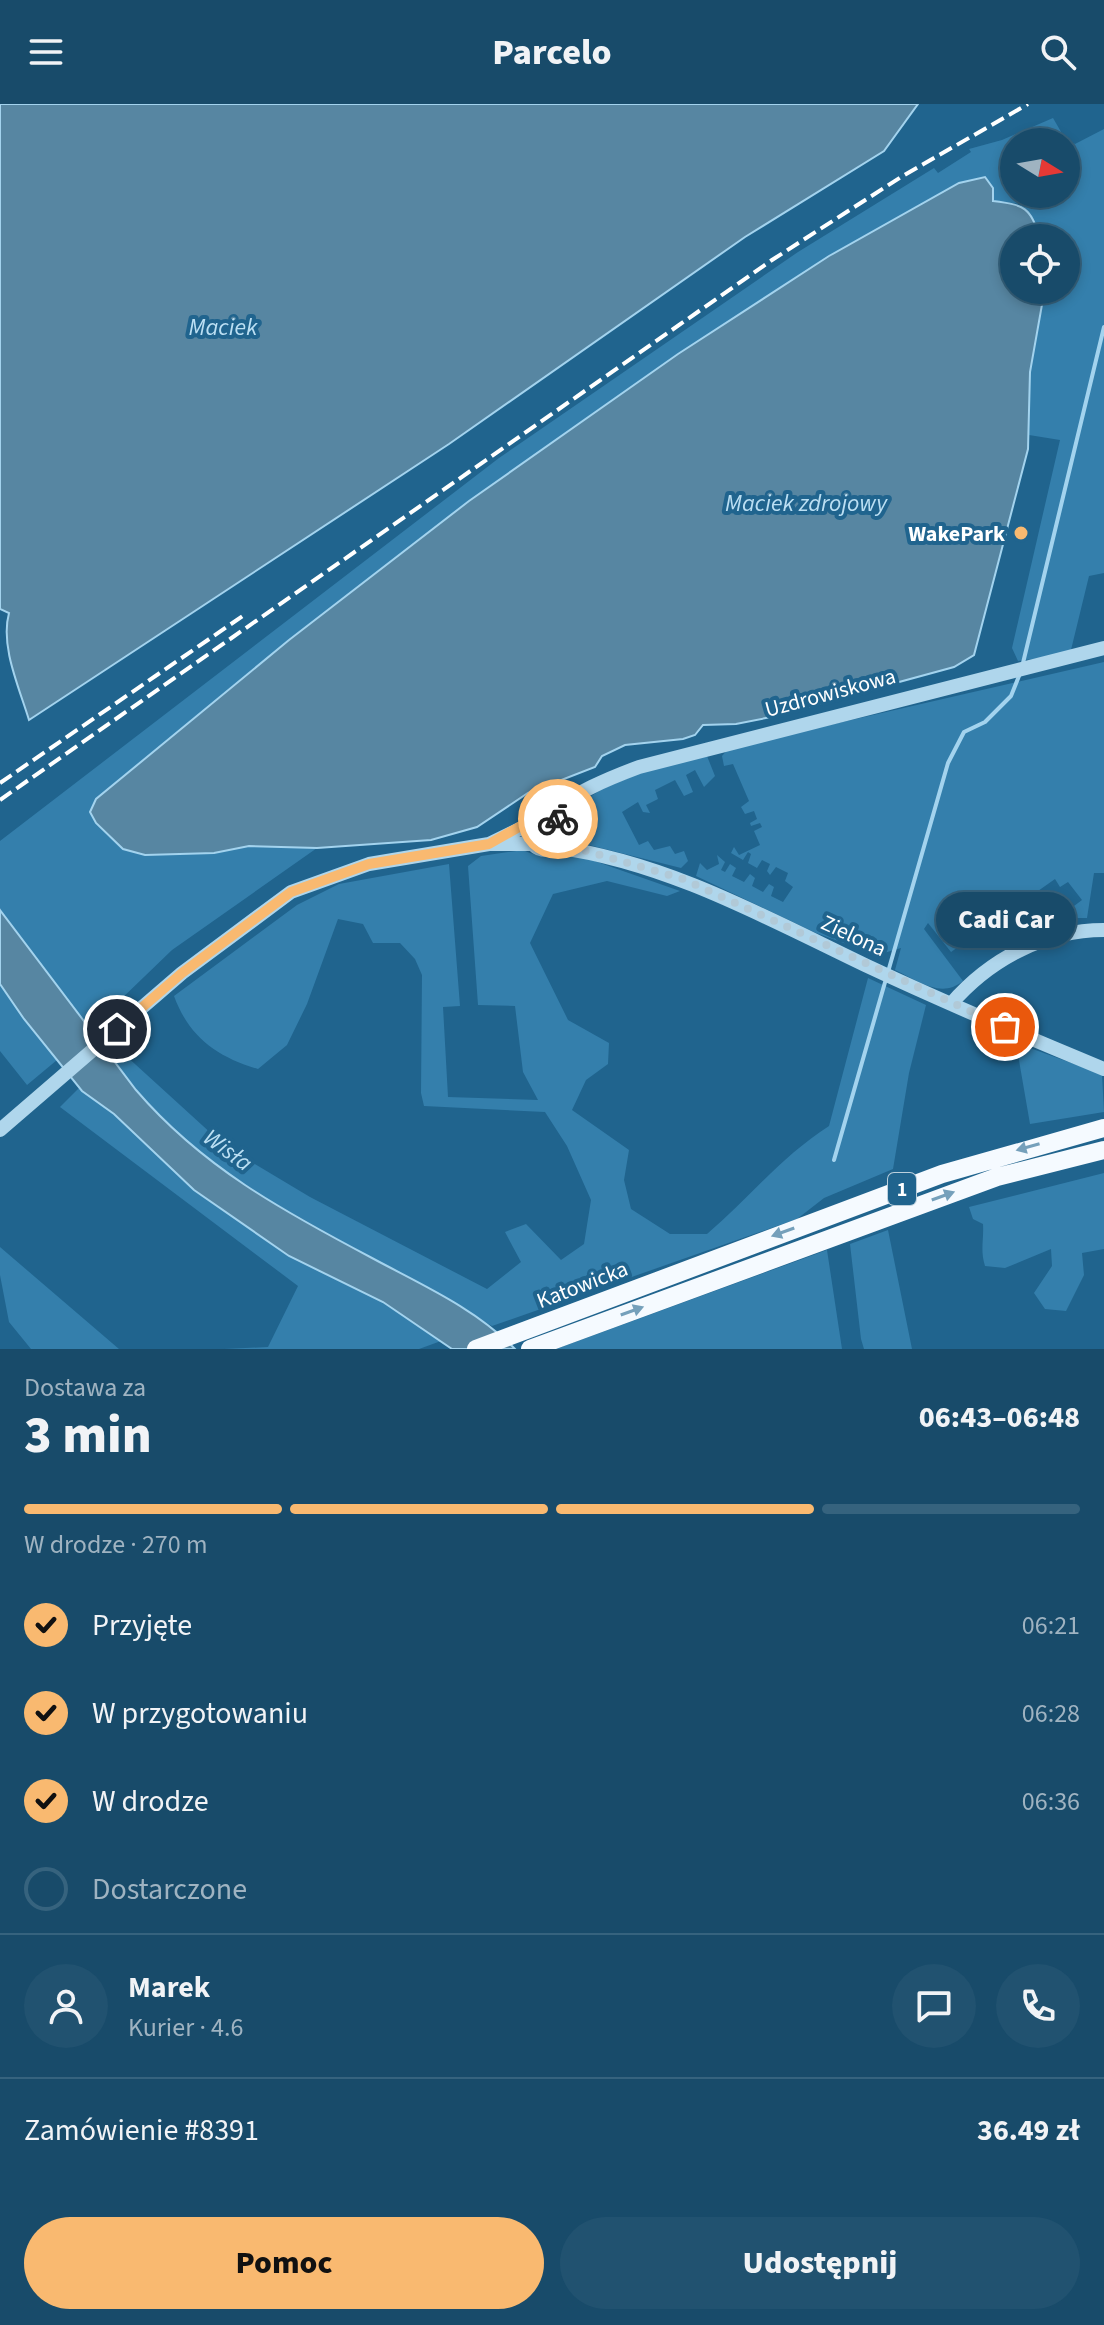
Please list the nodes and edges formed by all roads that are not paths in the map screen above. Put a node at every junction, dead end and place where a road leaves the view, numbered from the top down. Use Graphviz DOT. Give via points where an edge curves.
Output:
graph roads {
  1 [pos="1104,648"];
  2 [pos="558,823"];
  3 [pos="530,824"];
  4 [pos="489,844"];
  5 [pos="533,844"];
  6 [pos="555,847"];
  7 [pos="583,850"];
  8 [pos="1104,930"];
  9 [pos="951,1004"];
  10 [pos="1104,1069"];
  11 [pos="1104,1128"];
  12 [pos="0,1130"];
  13 [pos="1104,1150"];
  14 [pos="557,1329"];
  15 [pos="476,1349"];
  16 [pos="530,1349"];
  1 -- 2 [label="street, Uzdrowiskowa" via="639,767 573,798"];
  2 -- 3 [label="street" via="536,817"];
  2 -- 6 [label="street"];
  2 -- 7 [label="street, Zielona"];
  3 -- 4 [label="street"];
  3 -- 5 [label="street"];
  4 -- 5 [label="street"];
  4 -- 12 [label="street" via="369,864 291,892 182,973"];
  5 -- 6 [label="street" via="545,850"];
  6 -- 7 [label="street, Zielona"];
  7 -- 9 [label="street, Zielona" via="674,876"];
  8 -- 9 [label="street" via="1064,932 1031,943"];
  9 -- 10 [label="street, Zielona"];
  11 -- 14 [label="main road, Katowicka / 1, one-way" via="942,1174 704,1262"];
  14 -- 13 [label="main road, Katowicka / 1, one-way" via="713,1282 997,1177"];
  14 -- 15 [label="main road, Katowicka / 1"];
  14 -- 16 [label="main road, Katowicka / 1"];
}
